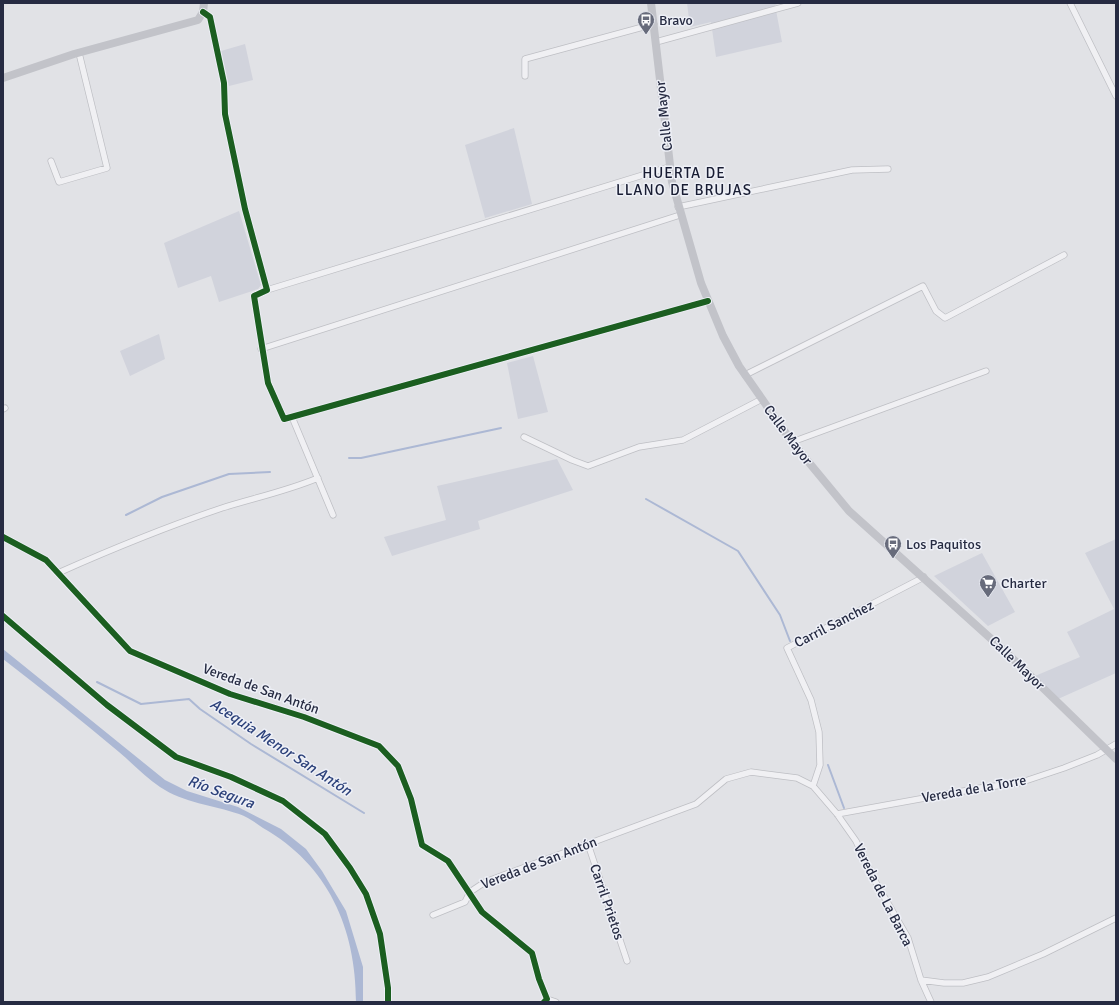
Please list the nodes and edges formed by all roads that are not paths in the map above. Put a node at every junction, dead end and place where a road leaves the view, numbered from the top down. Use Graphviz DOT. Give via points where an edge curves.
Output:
graph roads {
  1 [pos="204,3"];
  2 [pos="651,3"];
  3 [pos="798,3"];
  4 [pos="1070,3"];
  5 [pos="203,12"];
  6 [pos="654,24"];
  7 [pos="656,42"];
  8 [pos="79,53"];
  9 [pos="525,76"];
  10 [pos="3,78"];
  11 [pos="1116,96"];
  12 [pos="51,161"];
  13 [pos="669,167"];
  14 [pos="888,169"];
  15 [pos="679,211"];
  16 [pos="1064,256"];
  17 [pos="267,290"];
  18 [pos="708,301"];
  19 [pos="261,349"];
  20 [pos="986,370"];
  21 [pos="745,375"];
  22 [pos="762,400"];
  23 [pos="292,417"];
  24 [pos="524,437"];
  25 [pos="792,442"];
  26 [pos="318,478"];
  27 [pos="333,515"];
  28 [pos="3,537"];
  29 [pos="58,573"];
  30 [pos="924,578"];
  31 [pos="1116,744"];
  32 [pos="1105,749"];
  33 [pos="1116,758"];
  34 [pos="813,786"];
  35 [pos="837,814"];
  36 [pos="588,844"];
  37 [pos="470,892"];
  38 [pos="433,915"];
  39 [pos="1116,918"];
  40 [pos="627,961"];
  41 [pos="921,980"];
  42 [pos="546,1000"];
  43 [pos="556,1002"];
  44 [pos="931,1002"];
  1 -- 5 [label="main road"];
  2 -- 6 [label="main road, Calle Mayor"];
  3 -- 7 [label="street"];
  4 -- 11 [label="street"];
  5 -- 8 [label="main road" via="198,20"];
  5 -- 17 [label="street" via="210,17 224,83 225,114 245,209"];
  6 -- 7 [label="main road, Calle Mayor"];
  6 -- 9 [label="street" via="525,58"];
  7 -- 13 [label="main road, Calle Mayor"];
  8 -- 10 [label="main road"];
  8 -- 12 [label="street" via="107,168 59,182"];
  13 -- 15 [label="main road, Calle Mayor"];
  13 -- 17 [label="street"];
  14 -- 15 [label="street" via="852,170"];
  15 -- 18 [label="main road, Calle Mayor"];
  15 -- 19 [label="street"];
  16 -- 21 [label="street" via="945,318 936,311 923,286"];
  17 -- 19 [label="street" via="254,296"];
  18 -- 21 [label="main road, Calle Mayor"];
  18 -- 23 [label="street"];
  19 -- 23 [label="street" via="268,383 284,420"];
  20 -- 25 [label="street"];
  21 -- 22 [label="main road, Calle Mayor"];
  22 -- 24 [label="street" via="684,440 639,447 588,466"];
  22 -- 25 [label="main road, Calle Mayor"];
  23 -- 26 [label="street"];
  25 -- 30 [label="main road, Calle Mayor" via="849,510"];
  26 -- 27 [label="street"];
  26 -- 29 [label="street" via="140,537"];
  28 -- 29 [label="street, Vereda de San Antón" via="46,560"];
  29 -- 37 [label="street, Vereda de San Antón" via="130,651 230,694 304,717 379,746 398,766 411,799 422,845 448,861"];
  30 -- 32 [label="main road, Calle Mayor" via="1008,654"];
  30 -- 34 [label="street, Carril Sanchez" via="787,648 811,700 819,732 820,765"];
  31 -- 32 [label="street, Vereda de la Torre"];
  32 -- 33 [label="main road, Calle Mayor"];
  32 -- 35 [label="street, Vereda de la Torre" via="1097,755 1019,783"];
  34 -- 35 [label="street, Vereda de San Antón"];
  34 -- 36 [label="street, Vereda de San Antón" via="797,778 751,772 726,779 696,804"];
  35 -- 41 [label="street, Vereda de La Barca" via="856,841 875,881 908,938"];
  36 -- 37 [label="street, Vereda de San Antón" via="485,882"];
  36 -- 40 [label="street, Carril Prietos"];
  37 -- 38 [label="street" via="465,902"];
  37 -- 42 [label="street" via="482,912 532,953"];
  39 -- 41 [label="street" via="1042,954 988,976 963,983"];
  41 -- 44 [label="street, Vereda de La Barca"];
  42 -- 43 [label="street"];
}
